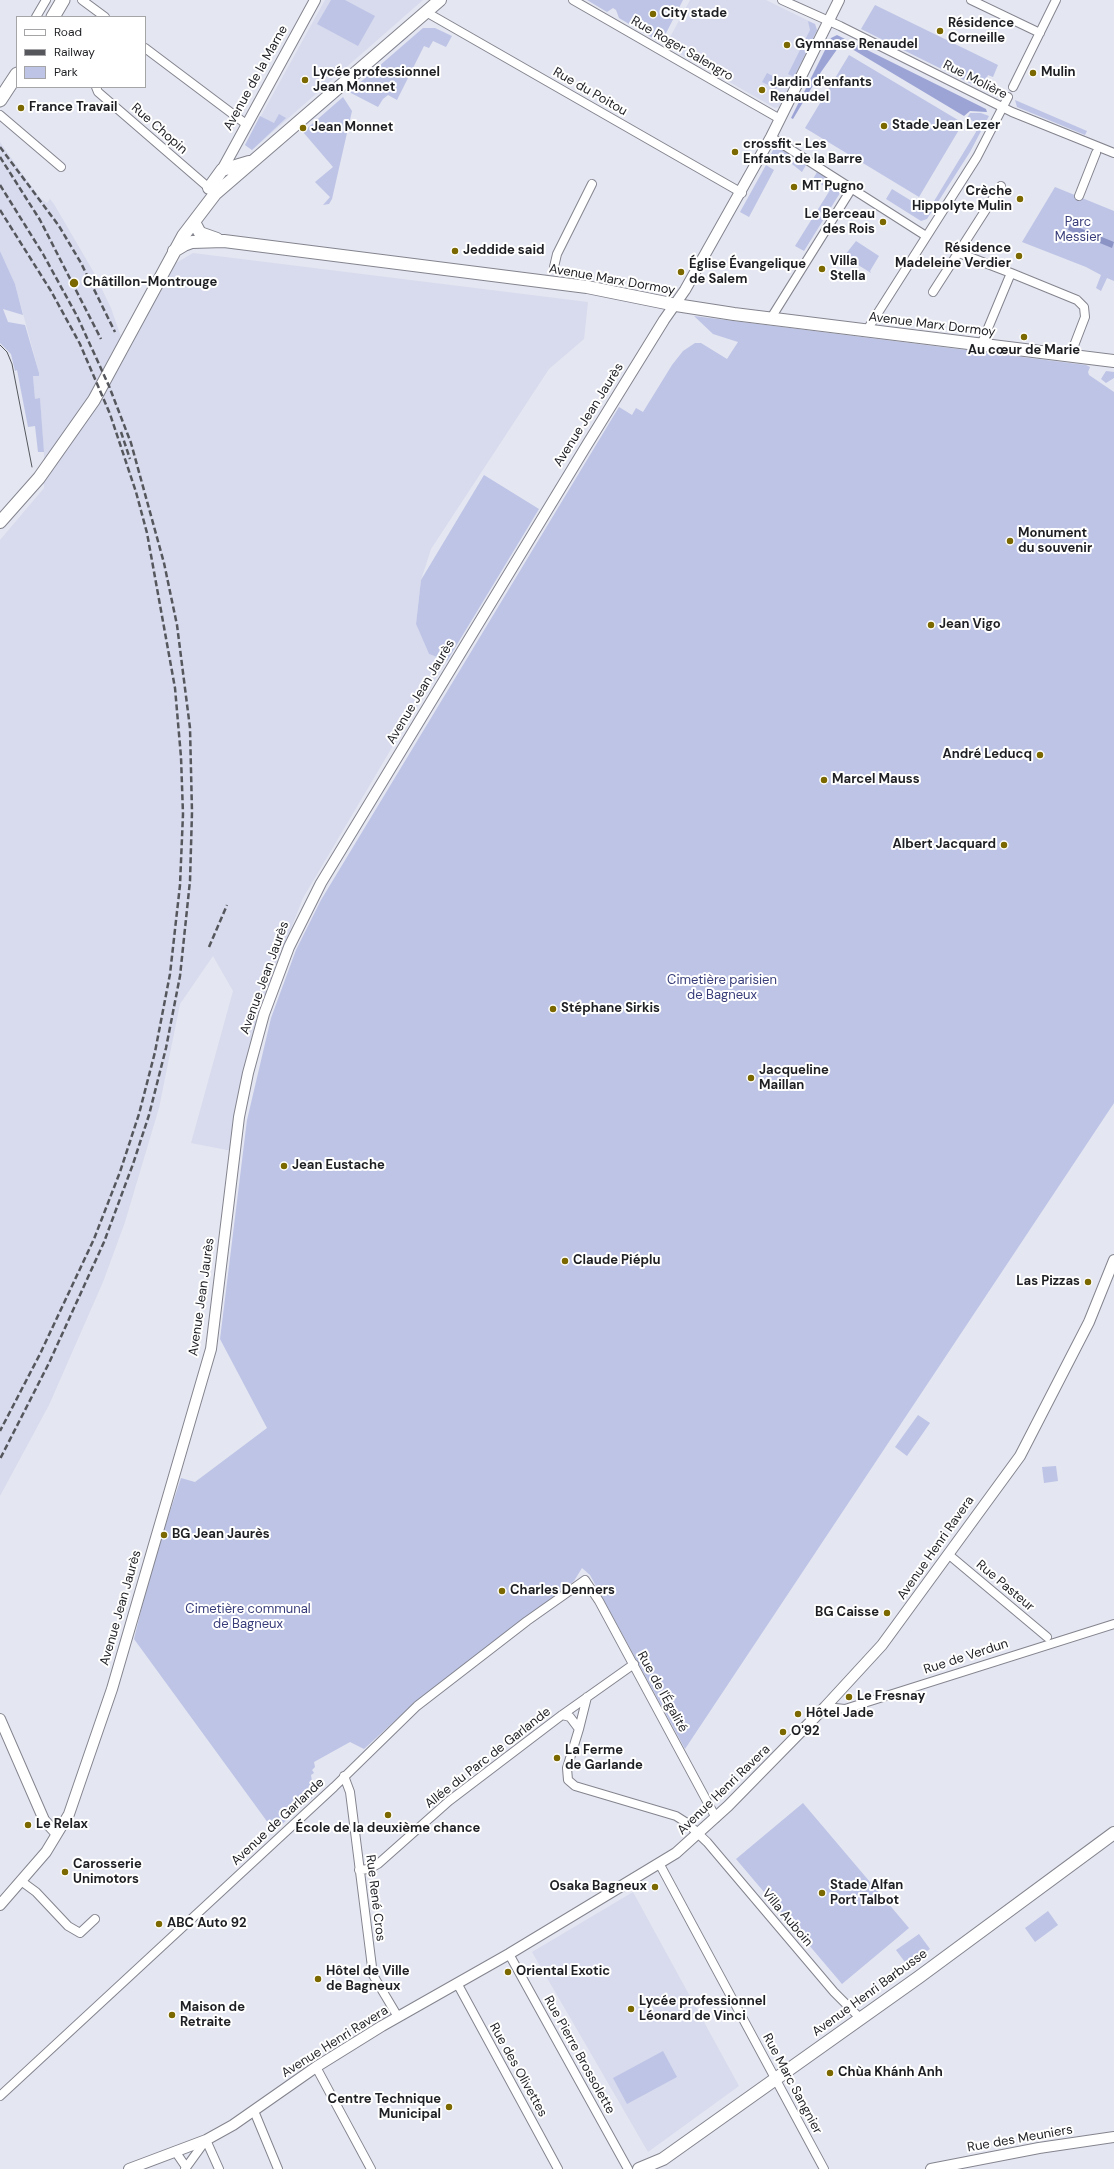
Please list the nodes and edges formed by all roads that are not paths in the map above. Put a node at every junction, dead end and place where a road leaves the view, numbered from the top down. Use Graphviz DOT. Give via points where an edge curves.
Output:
graph roads {
  1 [pos="46,0"];
  2 [pos="63,0"];
  3 [pos="82,0"];
  4 [pos="315,0"];
  5 [pos="440,0"];
  6 [pos="573,0"];
  7 [pos="782,0"];
  8 [pos="839,0"];
  9 [pos="971,0"];
  10 [pos="1056,0"];
  11 [pos="426,12"];
  12 [pos="37,16"];
  13 [pos="54,16"];
  14 [pos="104,16"];
  15 [pos="829,22"];
  16 [pos="1040,33"];
  17 [pos="146,49"];
  18 [pos="16,76"];
  19 [pos="1013,87"];
  20 [pos="96,88"];
  21 [pos="1008,97"];
  22 [pos="0,100"];
  23 [pos="1002,107"];
  24 [pos="0,115"];
  25 [pos="780,119"];
  26 [pos="246,124"];
  27 [pos="771,137"];
  28 [pos="1096,153"];
  29 [pos="1114,153"];
  30 [pos="252,161"];
  31 [pos="61,167"];
  32 [pos="222,170"];
  33 [pos="592,184"];
  34 [pos="1001,186"];
  35 [pos="209,188"];
  36 [pos="852,188"];
  37 [pos="742,193"];
  38 [pos="1079,196"];
  39 [pos="194,222"];
  40 [pos="926,236"];
  41 [pos="224,241"];
  42 [pos="174,252"];
  43 [pos="958,253"];
  44 [pos="554,267"];
  45 [pos="1011,273"];
  46 [pos="933,292"];
  47 [pos="676,305"];
  48 [pos="771,318"];
  49 [pos="867,330"];
  50 [pos="981,345"];
  51 [pos="1070,356"];
  52 [pos="1114,361"];
  53 [pos="0,522"];
  54 [pos="1114,1260"];
  55 [pos="948,1554"];
  56 [pos="585,1580"];
  57 [pos="1114,1624"];
  58 [pos="1047,1637"];
  59 [pos="634,1664"];
  60 [pos="587,1697"];
  61 [pos="826,1707"];
  62 [pos="562,1715"];
  63 [pos="0,1719"];
  64 [pos="579,1729"];
  65 [pos="344,1776"];
  66 [pos="716,1818"];
  67 [pos="56,1833"];
  68 [pos="1114,1833"];
  69 [pos="696,1834"];
  70 [pos="659,1863"];
  71 [pos="359,1870"];
  72 [pos="21,1881"];
  73 [pos="0,1905"];
  74 [pos="94,1919"];
  75 [pos="509,1954"];
  76 [pos="457,1983"];
  77 [pos="398,2017"];
  78 [pos="860,2018"];
  79 [pos="316,2068"];
  80 [pos="775,2079"];
  81 [pos="0,2096"];
  82 [pos="254,2111"];
  83 [pos="1114,2137"];
  84 [pos="206,2140"];
  85 [pos="175,2151"];
  86 [pos="663,2159"];
  87 [pos="186,2168"];
  88 [pos="129,2169"];
  89 [pos="219,2169"];
  90 [pos="278,2169"];
  91 [pos="371,2169"];
  92 [pos="558,2169"];
  93 [pos="628,2169"];
  94 [pos="639,2169"];
  95 [pos="653,2169"];
  96 [pos="824,2169"];
  97 [pos="931,2169"];
  1 -- 12 [label="street"];
  2 -- 13 [label="main road"];
  3 -- 14 [label="street"];
  4 -- 26 [label="street, Avenue de la Marne"];
  5 -- 11 [label="main road"];
  6 -- 25 [label="street, Rue Roger Salengro"];
  7 -- 15 [label="street, Rue Molière"];
  8 -- 15 [label="street, Avenue Jean Jaurès"];
  9 -- 16 [label="street"];
  10 -- 16 [label="street"];
  11 -- 30 [label="main road"];
  11 -- 37 [label="street, Rue du Poitou"];
  15 -- 23 [label="street, Rue Molière"];
  15 -- 25 [label="street, Avenue Jean Jaurès"];
  16 -- 19 [label="street"];
  17 -- 26 [label="street"];
  18 -- 22 [label="main road"];
  20 -- 35 [label="street, Rue Chopin"];
  21 -- 23 [label="street"];
  23 -- 29 [label="street, Rue Molière"];
  23 -- 40 [label="street" via="977,157"];
  24 -- 31 [label="street"];
  25 -- 27 [label="street, Avenue Jean Jaurès"];
  26 -- 32 [label="street, Avenue de la Marne"];
  27 -- 36 [label="street"];
  27 -- 37 [label="street, Avenue Jean Jaurès"];
  28 -- 38 [label="street"];
  30 -- 32 [label="main road"];
  30 -- 39 [label="main road" via="215,194"];
  32 -- 35 [label="main road"];
  33 -- 44 [label="street" via="557,254"];
  34 -- 43 [label="street"];
  36 -- 40 [label="street"];
  36 -- 48 [label="street"];
  37 -- 47 [label="street, Avenue Jean Jaurès"];
  39 -- 41 [label="main road, Avenue Marx Dormoy" via="200,233"];
  39 -- 42 [label="main road"];
  40 -- 49 [label="street"];
  41 -- 42 [label="main road, Avenue Marx Dormoy" via="192,242"];
  41 -- 47 [label="main road, Avenue Marx Dormoy" via="587,287"];
  42 -- 53 [label="main road" via="94,400 39,478"];
  43 -- 45 [label="street"];
  43 -- 46 [label="street"];
  45 -- 50 [label="street"];
  45 -- 51 [label="street" via="1077,300 1084,307 1085,317"];
  47 -- 48 [label="main road, Avenue Marx Dormoy"];
  47 -- 67 [label="street, Avenue Jean Jaurès" via="664,320 585,448 321,883 289,947 264,1014 239,1117 211,1349 112,1690 69,1814"];
  48 -- 49 [label="main road, Avenue Marx Dormoy"];
  49 -- 50 [label="main road, Avenue Marx Dormoy"];
  50 -- 51 [label="main road, Avenue Marx Dormoy"];
  51 -- 52 [label="main road, Avenue Marx Dormoy"];
  54 -- 55 [label="street, Avenue Henri Ravera" via="1088,1322 1030,1439"];
  55 -- 58 [label="street, Rue Pasteur"];
  55 -- 61 [label="street, Avenue Henri Ravera" via="882,1645"];
  56 -- 59 [label="street, Rue de l'Égalité"];
  56 -- 65 [label="street, Avenue de Garlande" via="417,1706"];
  57 -- 61 [label="street, Rue de Verdun" via="845,1709"];
  59 -- 60 [label="street, Allée du Parc de Garlande"];
  59 -- 66 [label="street, Rue de l'Égalité"];
  60 -- 62 [label="street, Allée du Parc de Garlande"];
  60 -- 64 [label="street, Villa Auboin"];
  61 -- 66 [label="street, Avenue Henri Ravera"];
  62 -- 64 [label="street" via="570,1717"];
  62 -- 71 [label="street, Allée du Parc de Garlande" via="449,1801 378,1864"];
  63 -- 67 [label="street" via="44,1820"];
  64 -- 69 [label="street, Villa Auboin" via="566,1768 568,1780 575,1786 676,1816 687,1823"];
  65 -- 71 [label="street, Rue René Cros" via="350,1792"];
  65 -- 81 [label="street, Avenue de Garlande"];
  66 -- 69 [label="street, Avenue Henri Ravera"];
  67 -- 72 [label="street, Avenue Jean Jaurès" via="46,1852"];
  68 -- 78 [label="main road, Avenue Henri Barbusse"];
  69 -- 70 [label="street, Avenue Henri Ravera" via="682,1849"];
  69 -- 78 [label="street, Villa Auboin" via="707,1842 834,1992"];
  70 -- 75 [label="street, Avenue Henri Ravera"];
  70 -- 80 [label="street, Rue Marc Sangnier"];
  71 -- 77 [label="street, Rue René Cros" via="372,1975"];
  72 -- 73 [label="street, Avenue Jean Jaurès"];
  72 -- 74 [label="street" via="36,1892 68,1926 80,1933"];
  75 -- 76 [label="street, Avenue Henri Ravera"];
  75 -- 93 [label="street, Rue Pierre Brossolette"];
  76 -- 77 [label="street, Avenue Henri Ravera"];
  76 -- 92 [label="street, Rue des Olivettes"];
  77 -- 79 [label="street, Avenue Henri Ravera"];
  78 -- 80 [label="main road, Avenue Henri Barbusse"];
  79 -- 82 [label="street, Avenue Henri Ravera"];
  79 -- 91 [label="street"];
  80 -- 86 [label="main road, Avenue Henri Barbusse"];
  80 -- 96 [label="street, Rue Marc Sangnier"];
  82 -- 84 [label="street, Avenue Henri Ravera"];
  82 -- 90 [label="street"];
  83 -- 97 [label="street, Rue des Meuniers" via="1039,2148"];
  84 -- 85 [label="street"];
  84 -- 87 [label="street, Avenue Henri Ravera"];
  84 -- 89 [label="street"];
  85 -- 87 [label="street"];
  85 -- 88 [label="street"];
  86 -- 94 [label="main road, Avenue Henri Barbusse"];
  86 -- 95 [label="main road"];
}
